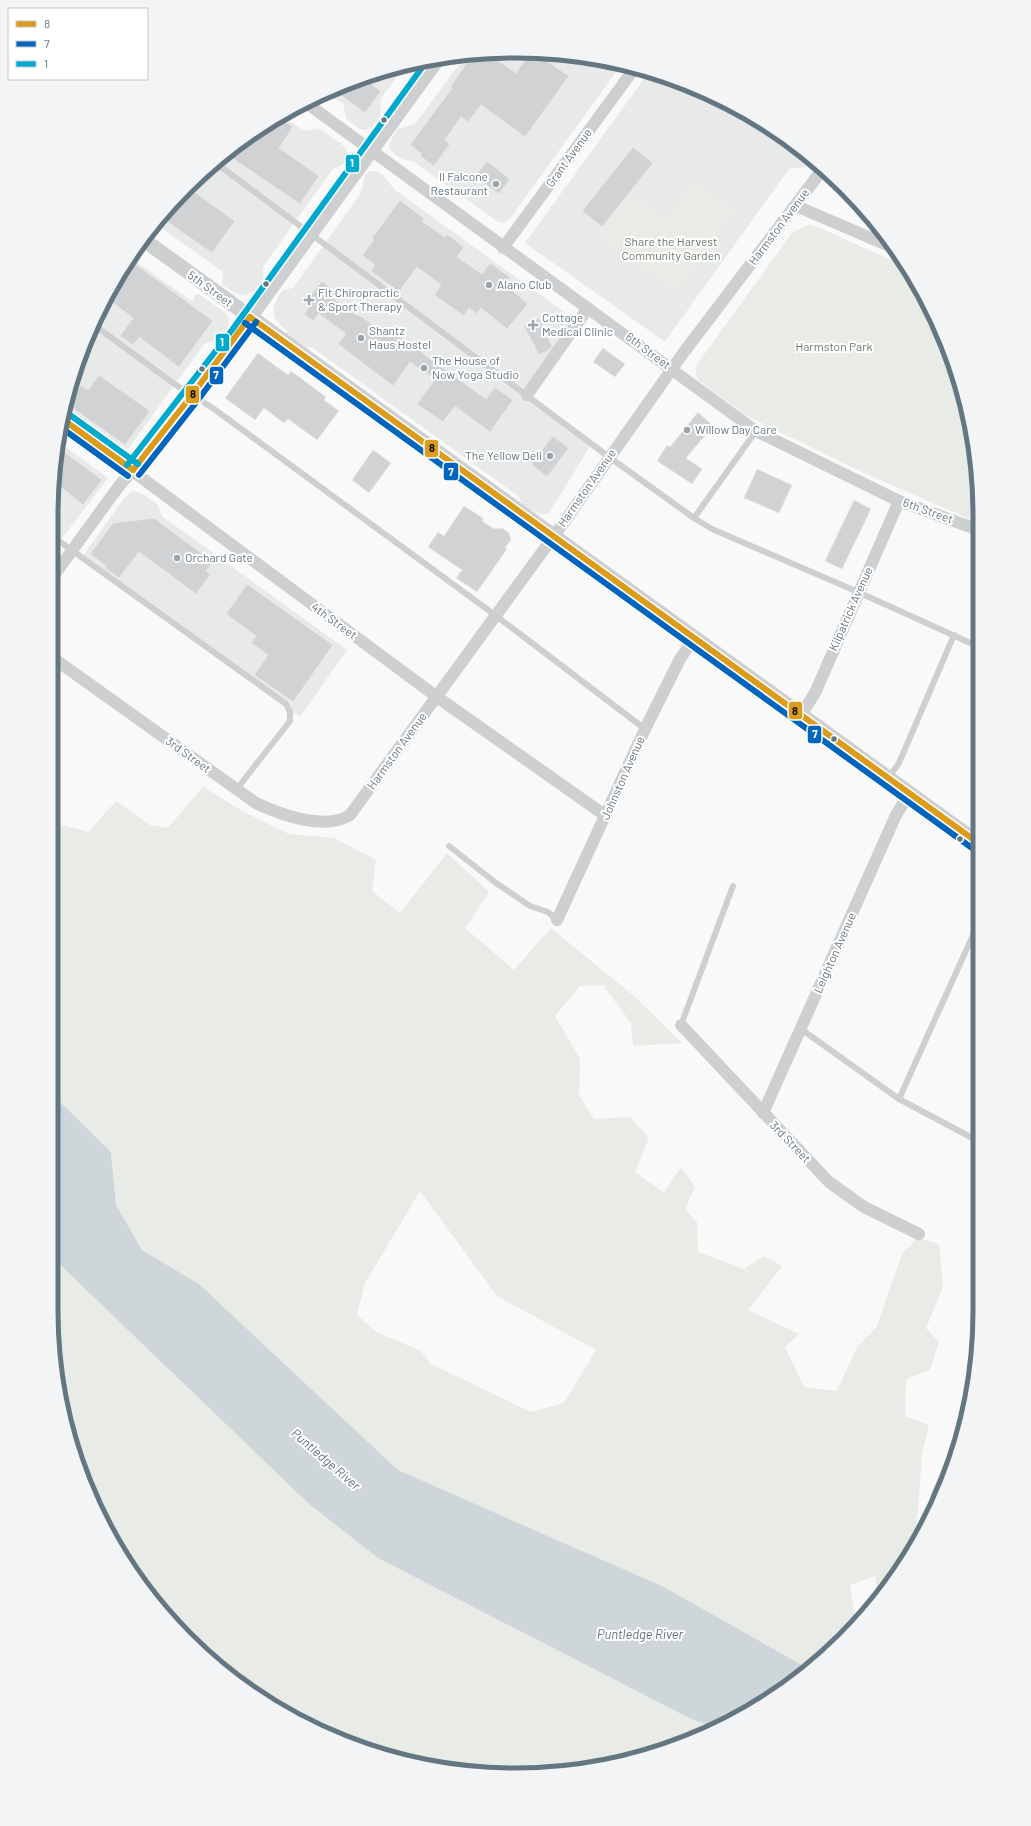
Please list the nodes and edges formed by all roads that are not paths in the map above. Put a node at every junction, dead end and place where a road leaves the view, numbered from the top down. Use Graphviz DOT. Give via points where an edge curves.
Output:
graph roads {
  1 [pos="433,66"];
  2 [pos="631,73"];
  3 [pos="311,106"];
  4 [pos="371,150"];
  5 [pos="221,166"];
  6 [pos="819,174"];
  7 [pos="796,206"];
  8 [pos="310,233"];
  9 [pos="881,241"];
  10 [pos="148,243"];
  11 [pos="503,248"];
  12 [pos="588,308"];
  13 [pos="250,317"];
  14 [pos="98,328"];
  15 [pos="672,369"];
  16 [pos="192,395"];
  17 [pos="527,395"];
  18 [pos="68,423"];
  19 [pos="756,431"];
  20 [pos="609,457"];
  21 [pos="132,470"];
  22 [pos="899,500"];
  23 [pos="694,518"];
  24 [pos="973,528"];
  25 [pos="553,536"];
  26 [pos="58,540"];
  27 [pos="72,550"];
  28 [pos="58,570"];
  29 [pos="858,592"];
  30 [pos="495,616"];
  31 [pos="954,635"];
  32 [pos="694,638"];
  33 [pos="973,644"];
  34 [pos="58,662"];
  35 [pos="437,697"];
  36 [pos="801,715"];
  37 [pos="645,729"];
  38 [pos="888,779"];
  39 [pos="236,790"];
  40 [pos="909,794"];
  41 [pos="606,816"];
  42 [pos="336,822"];
  43 [pos="973,837"];
  44 [pos="449,846"];
  45 [pos="733,886"];
  46 [pos="557,920"];
  47 [pos="973,935"];
  48 [pos="681,1025"];
  49 [pos="801,1029"];
  50 [pos="899,1099"];
  51 [pos="763,1114"];
  52 [pos="973,1138"];
  53 [pos="919,1234"];
  1 -- 4 [label="street"];
  2 -- 11 [label="street, Grant Avenue"];
  3 -- 4 [label="street, 6th Street"];
  4 -- 8 [label="street"];
  4 -- 11 [label="street, 6th Street"];
  5 -- 8 [label="lane"];
  6 -- 7 [label="street, Harmston Avenue"];
  7 -- 9 [label="street"];
  7 -- 15 [label="street, Harmston Avenue"];
  8 -- 13 [label="street"];
  8 -- 17 [label="lane"];
  10 -- 13 [label="street, 5th Street"];
  11 -- 12 [label="street, 6th Street"];
  12 -- 15 [label="street, 6th Street"];
  12 -- 17 [label="street"];
  13 -- 16 [label="street"];
  13 -- 25 [label="street, 5th Street"];
  14 -- 16 [label="lane"];
  15 -- 19 [label="street, 6th Street"];
  15 -- 20 [label="street, Harmston Avenue"];
  16 -- 21 [label="street"];
  16 -- 30 [label="lane"];
  17 -- 20 [label="lane"];
  18 -- 21 [label="street, 4th Street"];
  19 -- 22 [label="street, 6th Street"];
  19 -- 23 [label="lane"];
  20 -- 23 [label="lane"];
  20 -- 25 [label="street, Harmston Avenue"];
  21 -- 27 [label="street"];
  21 -- 35 [label="street, 4th Street"];
  22 -- 24 [label="street, 6th Street"];
  22 -- 29 [label="street, Kilpatrick Avenue"];
  23 -- 29 [label="lane" via="712,529"];
  25 -- 30 [label="street, Harmston Avenue"];
  25 -- 32 [label="street, 5th Street"];
  26 -- 27 [label="lane"];
  27 -- 28 [label="street"];
  27 -- 39 [label="lane" via="286,704 290,712 290,721"];
  29 -- 31 [label="lane"];
  29 -- 36 [label="street, Kilpatrick Avenue" via="815,693"];
  30 -- 35 [label="street, Harmston Avenue"];
  30 -- 37 [label="lane"];
  31 -- 33 [label="lane"];
  31 -- 38 [label="lane" via="899,763"];
  32 -- 36 [label="street, 5th Street"];
  32 -- 37 [label="street, Johnston Avenue" via="680,659"];
  34 -- 39 [label="street, 3rd Street"];
  35 -- 41 [label="street, 4th Street"];
  35 -- 42 [label="street, Harmston Avenue" via="350,815"];
  36 -- 38 [label="street, 5th Street"];
  37 -- 41 [label="street, Johnston Avenue"];
  38 -- 40 [label="street, 5th Street"];
  39 -- 42 [label="street, 3rd Street" via="256,803 282,814"];
  40 -- 43 [label="street, 5th Street"];
  40 -- 49 [label="street, Leighton Avenue" via="896,815"];
  41 -- 46 [label="street, Johnston Avenue"];
  44 -- 46 [label="lane" via="496,883 530,906 548,912"];
  45 -- 48 [label="lane"];
  47 -- 50 [label="lane"];
  48 -- 51 [label="street, 3rd Street"];
  49 -- 50 [label="lane"];
  49 -- 51 [label="street, Leighton Avenue"];
  50 -- 52 [label="lane"];
  51 -- 53 [label="street, 3rd Street" via="829,1182 864,1207"];
}
